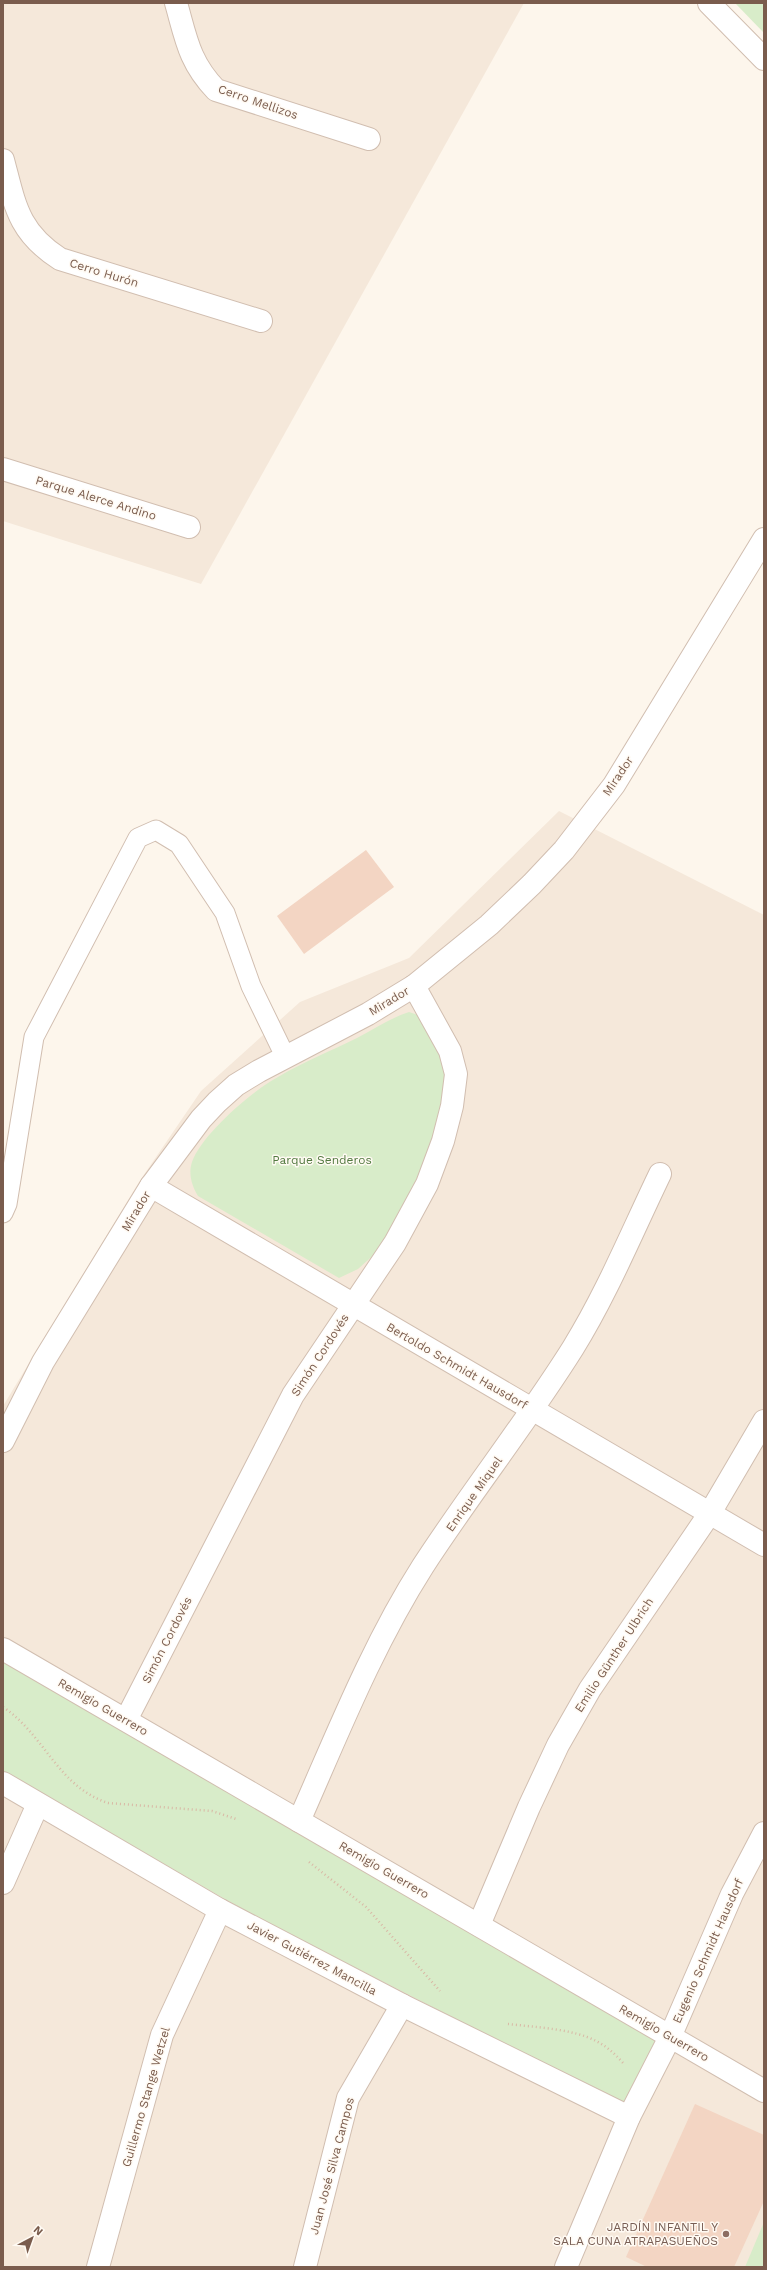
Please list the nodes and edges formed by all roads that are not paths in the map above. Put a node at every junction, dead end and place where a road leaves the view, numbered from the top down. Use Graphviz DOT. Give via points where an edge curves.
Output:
graph roads {
  1 [pos="176,3"];
  2 [pos="709,3"];
  3 [pos="764,59"];
  4 [pos="368,140"];
  5 [pos="3,160"];
  6 [pos="261,321"];
  7 [pos="3,469"];
  8 [pos="189,527"];
  9 [pos="764,539"];
  10 [pos="414,986"];
  11 [pos="285,1056"];
  12 [pos="660,1174"];
  13 [pos="151,1186"];
  14 [pos="3,1213"];
  15 [pos="353,1304"];
  16 [pos="533,1410"];
  17 [pos="764,1421"];
  18 [pos="3,1441"];
  19 [pos="710,1514"];
  20 [pos="764,1545"];
  21 [pos="3,1649"];
  22 [pos="126,1720"];
  23 [pos="3,1783"];
  24 [pos="38,1804"];
  25 [pos="299,1821"];
  26 [pos="764,1833"];
  27 [pos="3,1883"];
  28 [pos="220,1910"];
  29 [pos="479,1925"];
  30 [pos="402,2005"];
  31 [pos="670,2037"];
  32 [pos="764,2091"];
  33 [pos="629,2118"];
  34 [pos="98,2267"];
  35 [pos="305,2267"];
  36 [pos="566,2267"];
  1 -- 4 [label="street, Cerro Mellizos" via="192,57 202,75 216,90"];
  2 -- 3 [label="street"];
  5 -- 6 [label="street, Cerro Hurón" via="16,211 35,240 60,259"];
  7 -- 8 [label="street, Parque Alerce Andino"];
  9 -- 10 [label="street, Mirador" via="614,785 564,850 511,905"];
  10 -- 11 [label="street, Mirador" via="368,1014"];
  10 -- 15 [label="street, Simón Cordovés" via="450,1051 456,1074 452,1106 443,1142 427,1184 395,1243"];
  11 -- 13 [label="street, Mirador" via="236,1085 217,1102"];
  11 -- 14 [label="lane" via="251,986 225,913 179,844 156,830 138,838 34,1037 7,1204"];
  12 -- 16 [label="street, Enrique Miquel" via="602,1295 574,1346"];
  13 -- 15 [label="street, Bertoldo Schmidt Hausdorf"];
  13 -- 18 [label="street, Mirador" via="43,1362"];
  15 -- 16 [label="street, Bertoldo Schmidt Hausdorf"];
  15 -- 22 [label="street, Simón Cordovés" via="293,1395"];
  16 -- 19 [label="street, Bertoldo Schmidt Hausdorf"];
  16 -- 25 [label="street, Enrique Miquel" via="423,1566 390,1624 357,1691"];
  17 -- 19 [label="street, Emilio Günther Ulbrich"];
  19 -- 20 [label="street, Bertoldo Schmidt Hausdorf"];
  19 -- 29 [label="street, Emilio Günther Ulbrich" via="586,1695 528,1807"];
  21 -- 22 [label="street, Remigio Guerrero"];
  22 -- 25 [label="street, Remigio Guerrero"];
  23 -- 24 [label="street, Javier Gutiérrez Mancilla"];
  24 -- 27 [label="street"];
  24 -- 28 [label="street, Javier Gutiérrez Mancilla"];
  25 -- 29 [label="street, Remigio Guerrero"];
  26 -- 31 [label="street, Eugenio Schmidt Hausdorf" via="732,1894"];
  28 -- 30 [label="street, Javier Gutiérrez Mancilla"];
  28 -- 34 [label="street, Guillermo Stange Wetzel" via="162,2035"];
  29 -- 31 [label="street, Remigio Guerrero"];
  30 -- 33 [label="street, Javier Gutiérrez Mancilla"];
  30 -- 35 [label="street, Juan José Silva Campos" via="348,2098"];
  31 -- 32 [label="street, Remigio Guerrero"];
  31 -- 33 [label="street, Eugenio Schmidt Hausdorf"];
  33 -- 36 [label="street, Eugenio Schmidt Hausdorf"];
}
